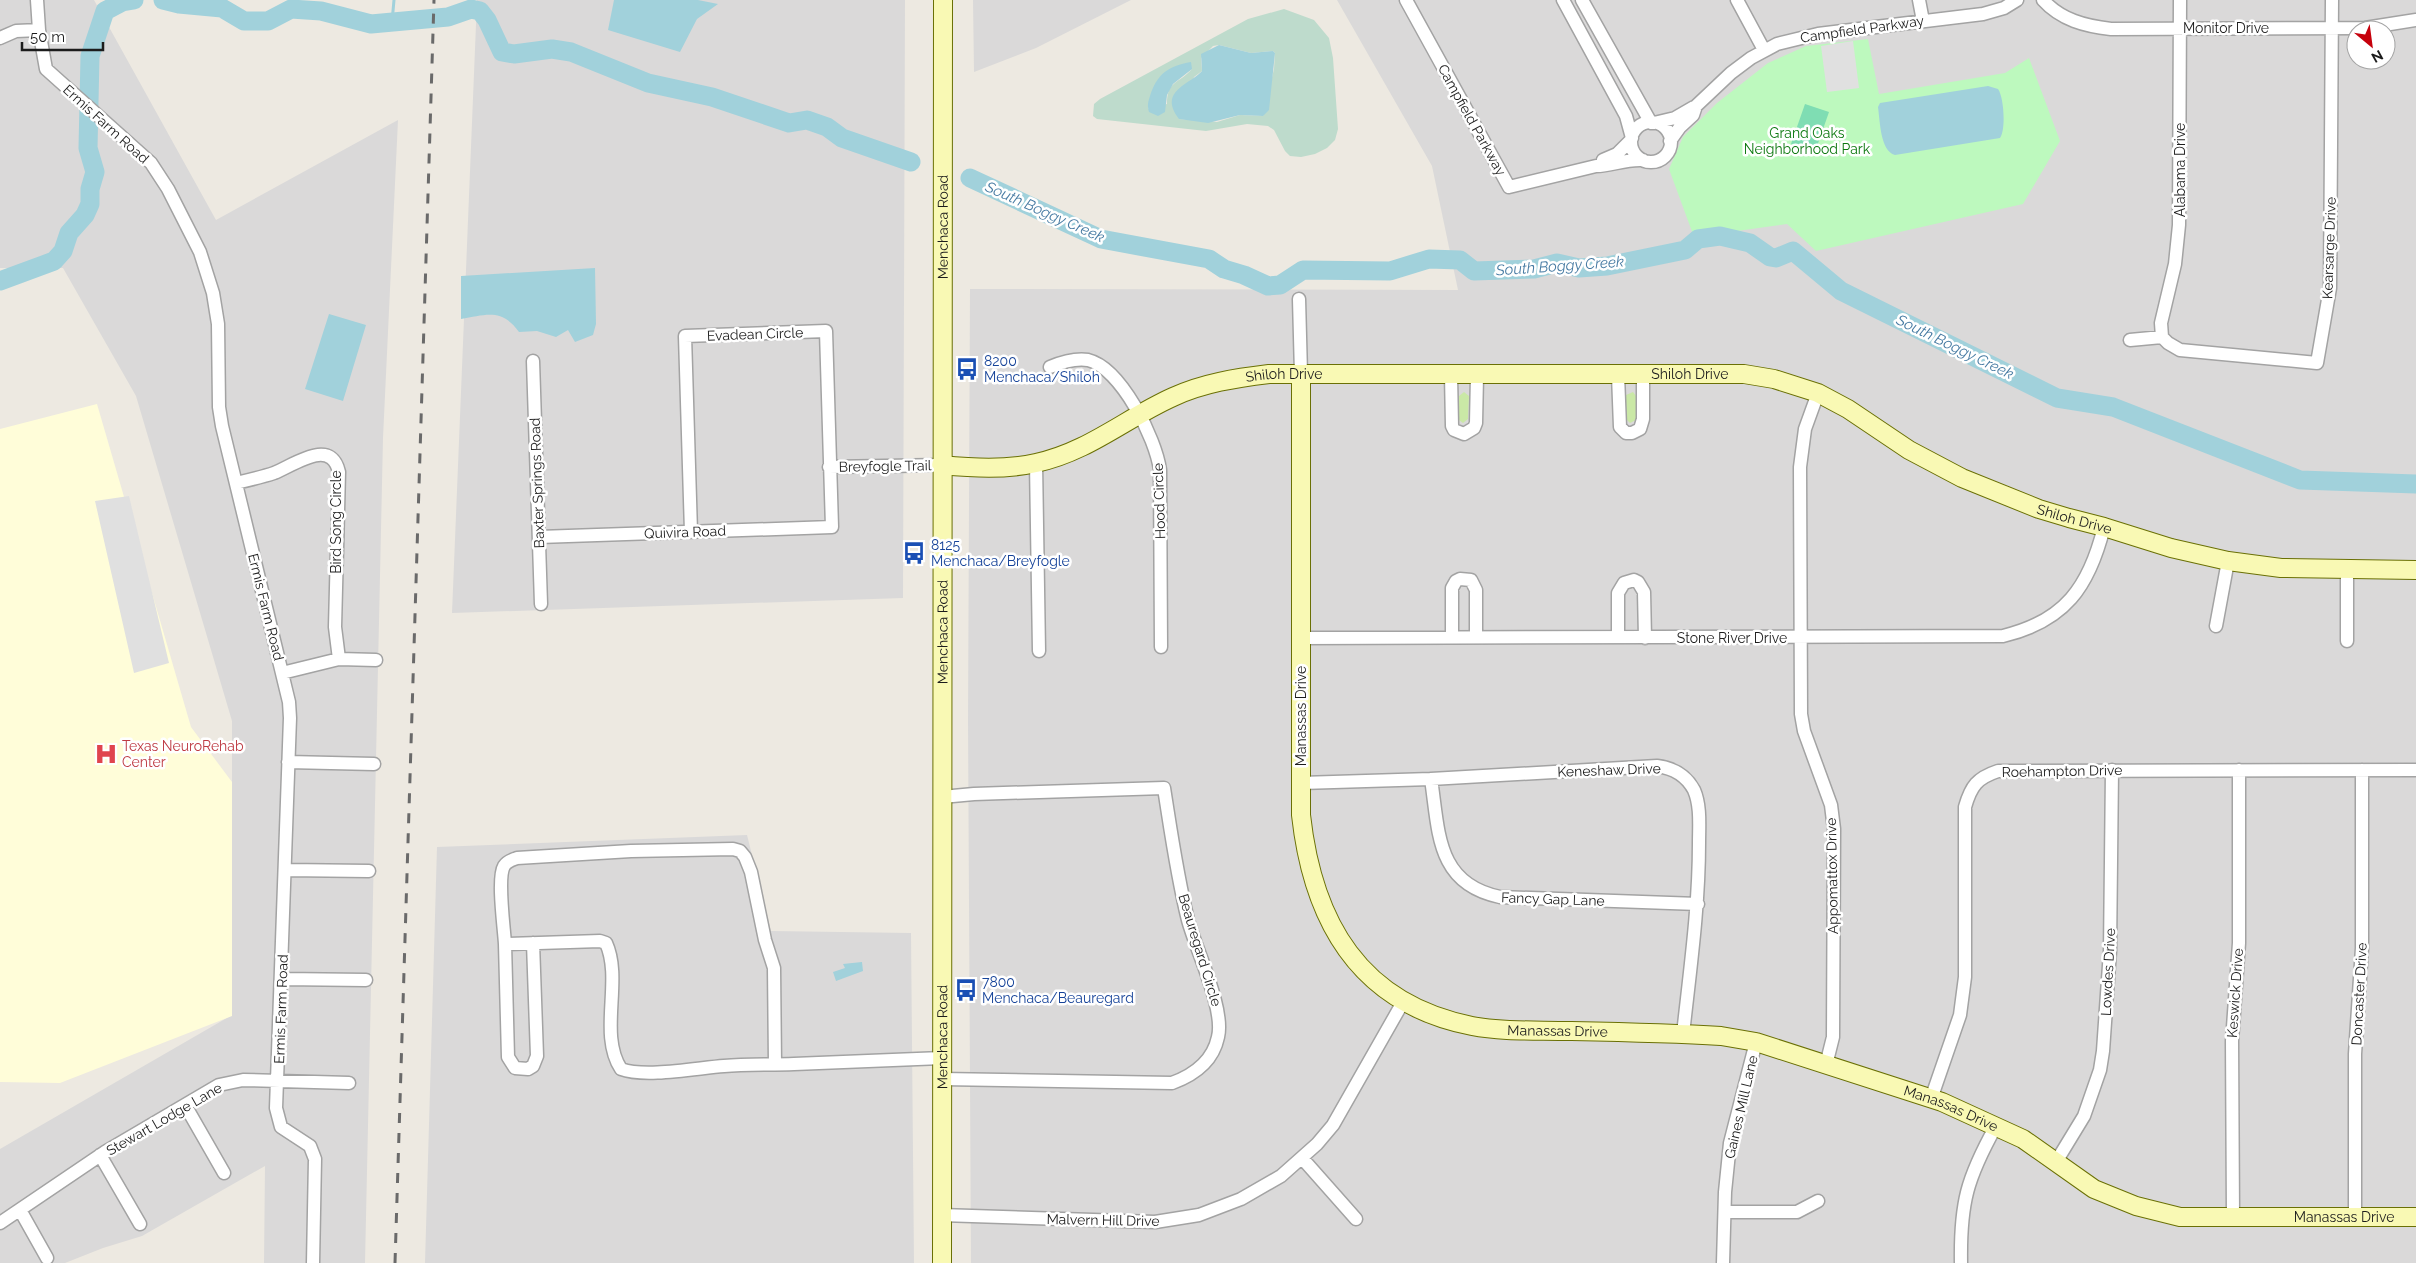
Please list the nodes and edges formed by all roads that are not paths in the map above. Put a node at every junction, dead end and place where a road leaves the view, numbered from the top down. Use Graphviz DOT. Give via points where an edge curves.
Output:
graph roads {
  1 [pos="37,0"];
  2 [pos="943,0"];
  3 [pos="1406,0"];
  4 [pos="1563,0"];
  5 [pos="1582,0"];
  6 [pos="1737,0"];
  7 [pos="1920,0"];
  8 [pos="2017,0"];
  9 [pos="2043,0"];
  10 [pos="2180,0"];
  11 [pos="2332,0"];
  12 [pos="2416,20"];
  13 [pos="1923,21"];
  14 [pos="2181,28"];
  15 [pos="2332,28"];
  16 [pos="39,30"];
  17 [pos="0,38"];
  18 [pos="1764,50"];
  19 [pos="1696,106"];
  20 [pos="1653,123"];
  21 [pos="1631,139"];
  22 [pos="1670,141"];
  23 [pos="1643,160"];
  24 [pos="1596,166"];
  25 [pos="1299,299"];
  26 [pos="2162,337"];
  27 [pos="2130,340"];
  28 [pos="533,361"];
  29 [pos="1050,366"];
  30 [pos="1301,374"];
  31 [pos="1643,374"];
  32 [pos="1451,375"];
  33 [pos="1618,375"];
  34 [pos="1477,376"];
  35 [pos="1818,393"];
  36 [pos="1139,415"];
  37 [pos="1036,463"];
  38 [pos="941,465"];
  39 [pos="830,466"];
  40 [pos="236,483"];
  41 [pos="832,527"];
  42 [pos="2104,527"];
  43 [pos="691,532"];
  44 [pos="539,537"];
  45 [pos="2228,561"];
  46 [pos="2347,570"];
  47 [pos="2416,570"];
  48 [pos="540,604"];
  49 [pos="2216,626"];
  50 [pos="1452,637"];
  51 [pos="1476,637"];
  52 [pos="1618,637"];
  53 [pos="1300,638"];
  54 [pos="1645,638"];
  55 [pos="1800,638"];
  56 [pos="2347,641"];
  57 [pos="1161,647"];
  58 [pos="1039,651"];
  59 [pos="339,658"];
  60 [pos="376,660"];
  61 [pos="282,673"];
  62 [pos="288,762"];
  63 [pos="374,764"];
  64 [pos="2112,770"];
  65 [pos="2239,770"];
  66 [pos="2362,770"];
  67 [pos="2416,770"];
  68 [pos="1431,779"];
  69 [pos="1301,783"];
  70 [pos="942,797"];
  71 [pos="286,870"];
  72 [pos="369,871"];
  73 [pos="1698,904"];
  74 [pos="533,943"];
  75 [pos="505,944"];
  76 [pos="282,979"];
  77 [pos="366,980"];
  78 [pos="1403,1002"];
  79 [pos="1683,1034"];
  80 [pos="1756,1042"];
  81 [pos="942,1058"];
  82 [pos="775,1064"];
  83 [pos="1826,1065"];
  84 [pos="942,1080"];
  85 [pos="278,1081"];
  86 [pos="349,1082"];
  87 [pos="1931,1099"];
  88 [pos="185,1105"];
  89 [pos="1996,1126"];
  90 [pos="100,1155"];
  91 [pos="1302,1158"];
  92 [pos="2056,1162"];
  93 [pos="224,1173"];
  94 [pos="1818,1201"];
  95 [pos="20,1210"];
  96 [pos="1726,1212"];
  97 [pos="941,1216"];
  98 [pos="2233,1217"];
  99 [pos="2416,1217"];
  100 [pos="2355,1218"];
  101 [pos="1356,1219"];
  102 [pos="0,1223"];
  103 [pos="140,1224"];
  104 [pos="47,1258"];
  105 [pos="313,1263"];
  106 [pos="942,1263"];
  107 [pos="1723,1263"];
  108 [pos="1961,1263"];
  1 -- 16 [label="street, Ermis Farm Road"];
  2 -- 38 [label="street, Menchaca Road"];
  3 -- 24 [label="street, Campfield Parkway" via="1509,187"];
  4 -- 21 [label="street" via="1626,116"];
  5 -- 20 [label="street"];
  6 -- 18 [label="street"];
  7 -- 13 [label="street"];
  8 -- 13 [label="street, Campfield Parkway" via="1983,14"];
  9 -- 14 [label="street, Monitor Drive" via="2058,14 2085,25 2111,29"];
  10 -- 14 [label="street, Alabama Drive"];
  11 -- 15 [label="street, Kearsarge Drive"];
  12 -- 15 [label="street, Monitor Drive" via="2383,26"];
  13 -- 18 [label="street, Campfield Parkway" via="1802,36"];
  14 -- 15 [label="street, Monitor Drive"];
  14 -- 26 [label="street, Alabama Drive" via="2179,225 2175,264 2161,323"];
  15 -- 26 [label="street, Kearsarge Drive" via="2330,288 2317,363 2180,350"];
  16 -- 17 [label="street" via="16,31"];
  16 -- 40 [label="street, Ermis Farm Road" via="46,69 151,163 200,252 218,324 219,407"];
  18 -- 19 [label="street, Campfield Parkway"];
  19 -- 20 [label="street, Campfield Parkway" via="1675,118"];
  19 -- 22 [label="street, Campfield Parkway" via="1693,115"];
  20 -- 21 [label="street" via="1641,125"];
  20 -- 22 [label="street" via="1666,129"];
  21 -- 23 [label="street" via="1634,152"];
  21 -- 24 [label="street, Campfield Parkway" via="1617,154"];
  22 -- 23 [label="street" via="1670,148 1662,158 1650,162"];
  23 -- 24 [label="street, Campfield Parkway"];
  25 -- 30 [label="street, Manassas Drive"];
  26 -- 27 [label="street"];
  28 -- 44 [label="street, Baxter Springs Road"];
  29 -- 36 [label="street, Hood Circle" via="1078,359 1099,365 1115,380"];
  30 -- 32 [label="street, Shiloh Drive"];
  30 -- 36 [label="street, Shiloh Drive" via="1269,374 1220,381 1174,396"];
  30 -- 53 [label="street, Manassas Drive"];
  31 -- 33 [label="street, Shiloh Drive"];
  31 -- 33 [label="street" via="1643,419 1640,429 1632,433 1626,433 1620,427"];
  31 -- 35 [label="street, Shiloh Drive" via="1761,376"];
  32 -- 34 [label="street, Shiloh Drive"];
  32 -- 34 [label="street" via="1452,426 1464,434 1476,423"];
  33 -- 34 [label="street, Shiloh Drive"];
  35 -- 42 [label="street, Shiloh Drive" via="1909,450 1962,478 2039,509"];
  35 -- 55 [label="street, Appomattox Drive" via="1805,429 1800,467"];
  36 -- 37 [label="street, Shiloh Drive" via="1097,441"];
  36 -- 57 [label="street, Hood Circle" via="1154,444 1160,470"];
  37 -- 38 [label="street, Shiloh Drive" via="986,468"];
  37 -- 58 [label="street"];
  38 -- 39 [label="street, Breyfogle Trail"];
  38 -- 70 [label="street, Menchaca Road"];
  39 -- 41 [label="street, Evadean Circle"];
  39 -- 43 [label="street, Evadean Circle" via="826,331 685,336"];
  40 -- 59 [label="street, Bird Song Circle" via="272,473 314,455 332,457 337,464 335,627"];
  40 -- 61 [label="street, Ermis Farm Road"];
  41 -- 43 [label="street, Quivira Road"];
  42 -- 45 [label="street, Shiloh Drive" via="2171,548"];
  42 -- 55 [label="street, Stone River Drive" via="2093,564 2081,587 2062,609 2034,627 1984,638"];
  43 -- 44 [label="street, Quivira Road"];
  44 -- 48 [label="street, Baxter Springs Road"];
  45 -- 46 [label="street, Shiloh Drive" via="2281,568"];
  45 -- 49 [label="street"];
  46 -- 47 [label="street, Shiloh Drive"];
  46 -- 56 [label="street"];
  50 -- 51 [label="street, Stone River Drive"];
  50 -- 51 [label="street" via="1452,588 1456,581 1466,579 1471,580 1476,590"];
  50 -- 53 [label="street, Stone River Drive"];
  51 -- 52 [label="street, Stone River Drive"];
  52 -- 54 [label="street, Stone River Drive"];
  52 -- 54 [label="street" via="1618,593 1624,583 1634,580 1644,592"];
  53 -- 69 [label="street, Manassas Drive"];
  54 -- 55 [label="street, Stone River Drive"];
  55 -- 83 [label="street, Appomattox Drive" via="1804,731 1830,805 1834,829 1833,1037"];
  59 -- 60 [label="street"];
  59 -- 61 [label="street"];
  61 -- 62 [label="street, Ermis Farm Road" via="290,718"];
  62 -- 63 [label="street"];
  62 -- 71 [label="street, Ermis Farm Road"];
  64 -- 65 [label="street, Roehampton Drive"];
  64 -- 87 [label="street, Roehampton Drive" via="1998,771 1974,782 1965,807 1963,1002"];
  64 -- 92 [label="street, Lowdes Drive" via="2110,951 2103,1050 2100,1070 2084,1116"];
  65 -- 66 [label="street, Roehampton Drive"];
  65 -- 98 [label="street, Keswick Drive" via="2239,943 2232,1041"];
  66 -- 67 [label="street, Roehampton Drive"];
  66 -- 100 [label="street, Doncaster Drive" via="2362,948 2355,1054"];
  68 -- 69 [label="street, Keneshaw Drive"];
  68 -- 73 [label="street, Fancy Gap Lane" via="1442,850 1451,867 1473,888 1500,897"];
  68 -- 73 [label="street, Keneshaw Drive" via="1657,766 1674,770 1689,783 1697,801"];
  69 -- 78 [label="street, Manassas Drive" via="1304,841 1324,911 1357,963 1382,988"];
  70 -- 81 [label="street, Menchaca Road"];
  70 -- 84 [label="street, Beauregard Circle" via="1164,788 1188,918 1220,1022 1219,1036 1209,1059 1193,1073 1172,1083"];
  71 -- 72 [label="street"];
  71 -- 76 [label="street, Ermis Farm Road"];
  73 -- 79 [label="street, Keneshaw Drive"];
  74 -- 75 [label="street"];
  74 -- 75 [label="street" via="537,1056 533,1066 520,1070 514,1068 508,1057"];
  74 -- 82 [label="street" via="606,943 612,966 613,1055 620,1069 654,1072"];
  75 -- 82 [label="street" via="501,887 503,867 508,861 631,851 735,849 745,857 751,872 774,968"];
  76 -- 77 [label="street"];
  76 -- 85 [label="street, Ermis Farm Road"];
  78 -- 79 [label="street, Manassas Drive" via="1429,1014 1473,1026"];
  78 -- 91 [label="street, Malvern Hill Drive" via="1346,1106"];
  79 -- 80 [label="street, Manassas Drive"];
  80 -- 83 [label="street, Manassas Drive"];
  80 -- 96 [label="street, Gaines Mill Lane" via="1730,1143"];
  81 -- 82 [label="street"];
  81 -- 84 [label="street, Menchaca Road"];
  83 -- 87 [label="street, Manassas Drive"];
  84 -- 97 [label="street, Menchaca Road"];
  85 -- 86 [label="street, Stewart Lodge Lane"];
  85 -- 88 [label="street, Stewart Lodge Lane" via="233,1081 219,1085"];
  85 -- 105 [label="street, Ermis Farm Road" via="276,1108 279,1122 285,1130 310,1146 315,1159"];
  87 -- 89 [label="street, Manassas Drive"];
  88 -- 90 [label="street, Stewart Lodge Lane"];
  88 -- 93 [label="street"];
  89 -- 92 [label="street, Manassas Drive" via="2023,1139"];
  89 -- 108 [label="street" via="1976,1163 1964,1198"];
  90 -- 95 [label="street, Stewart Lodge Lane"];
  90 -- 103 [label="street"];
  91 -- 97 [label="street, Malvern Hill Drive" via="1282,1176 1241,1199 1180,1219 1139,1222"];
  91 -- 101 [label="street"];
  92 -- 98 [label="street, Manassas Drive" via="2094,1189 2136,1206 2180,1217"];
  94 -- 96 [label="street" via="1797,1212"];
  95 -- 102 [label="street, Stewart Lodge Lane"];
  95 -- 104 [label="street"];
  96 -- 107 [label="street, Gaines Mill Lane"];
  97 -- 106 [label="street, Menchaca Road"];
  98 -- 100 [label="street, Manassas Drive"];
  99 -- 100 [label="street, Manassas Drive"];
}
